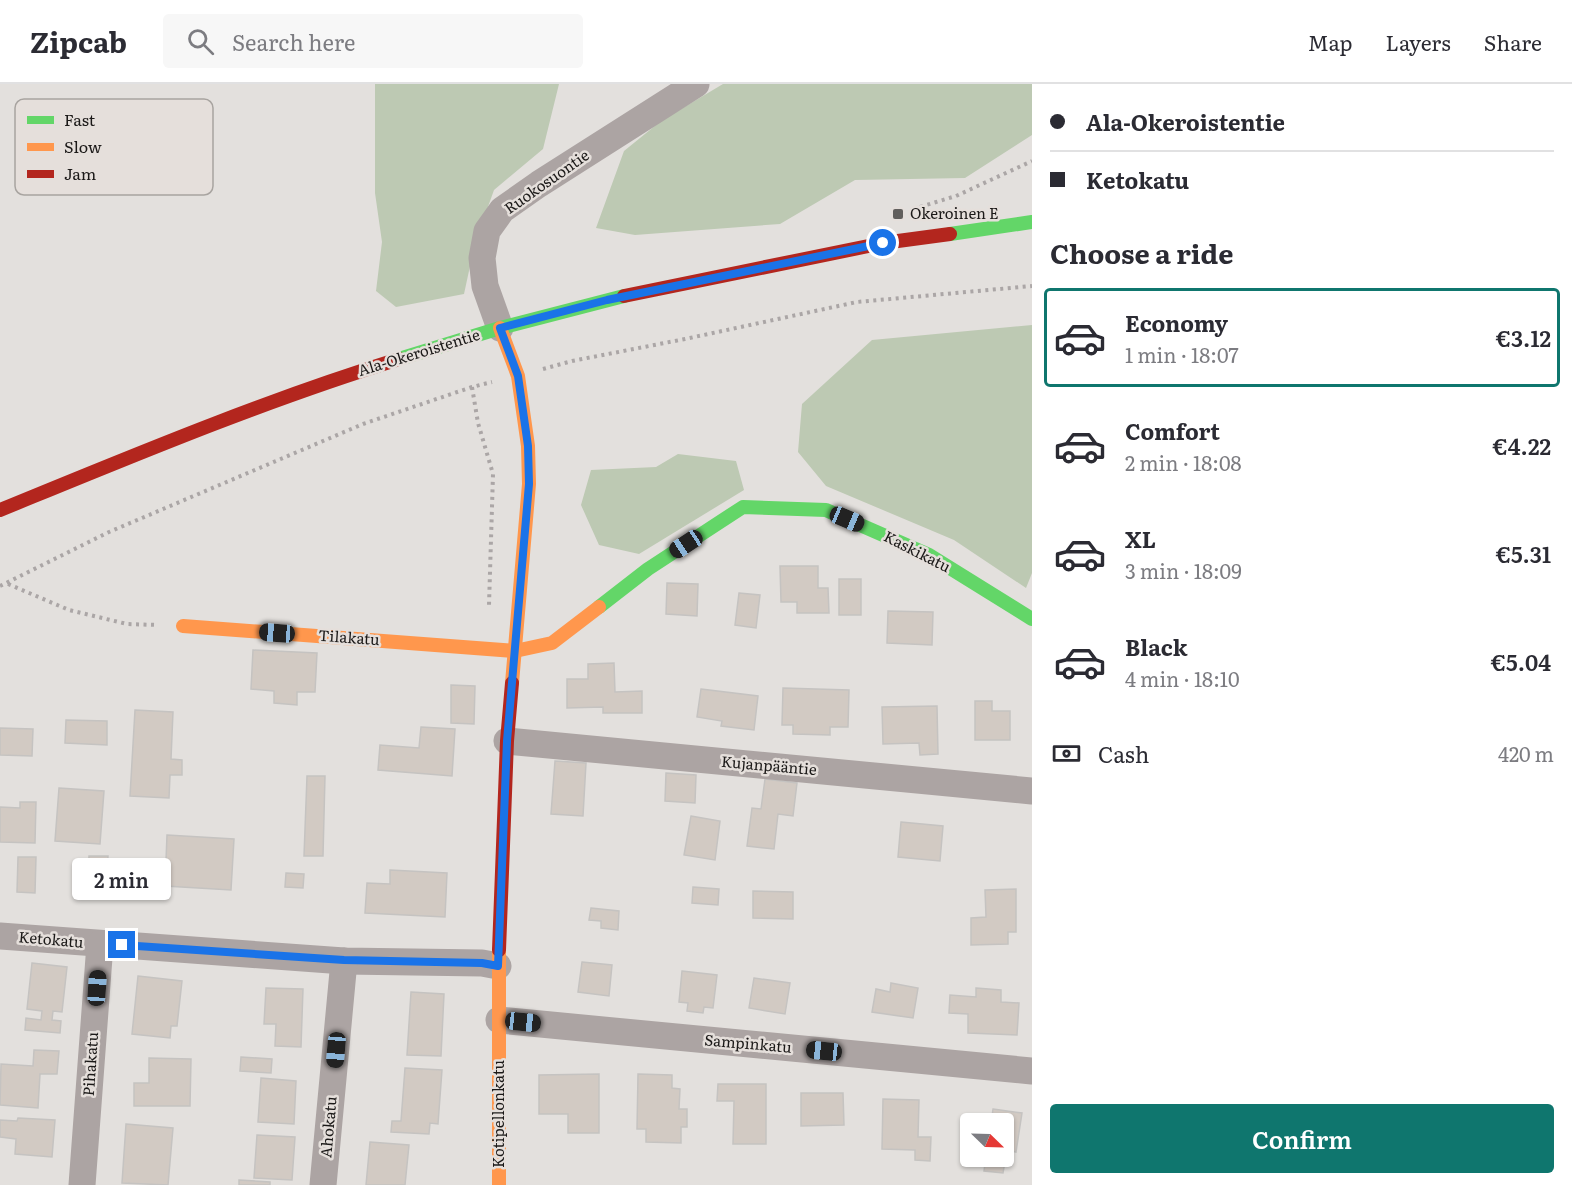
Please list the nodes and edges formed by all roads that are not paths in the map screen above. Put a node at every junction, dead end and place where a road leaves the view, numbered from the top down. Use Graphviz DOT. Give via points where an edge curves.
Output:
graph roads {
  1 [pos="696,84"];
  2 [pos="1032,222"];
  3 [pos="500,328"];
  4 [pos="0,510"];
  5 [pos="1032,619"];
  6 [pos="183,626"];
  7 [pos="515,651"];
  8 [pos="507,741"];
  9 [pos="1032,791"];
  10 [pos="0,936"];
  11 [pos="100,944"];
  12 [pos="344,960"];
  13 [pos="498,966"];
  14 [pos="500,1020"];
  15 [pos="1032,1071"];
  16 [pos="82,1185"];
  17 [pos="323,1185"];
  18 [pos="499,1185"];
  1 -- 3 [label="street, Ruokosuontie" via="502,210 487,231 482,258 485,286"];
  2 -- 3 [label="street, Ala-Okeroistentie" via="883,243 607,300"];
  3 -- 4 [label="street, Ala-Okeroistentie" via="351,374 211,424"];
  3 -- 7 [label="street, Kotipellonkatu" via="518,376 528,446 529,484"];
  5 -- 7 [label="street, Kaskikatu" via="929,555 826,510 743,507 648,569 552,643"];
  6 -- 7 [label="street, Tilakatu"];
  7 -- 8 [label="street, Kotipellonkatu"];
  8 -- 9 [label="street, Kujanpääntie"];
  8 -- 13 [label="street, Kotipellonkatu"];
  10 -- 11 [label="street, Ketokatu"];
  11 -- 12 [label="street, Ketokatu"];
  11 -- 16 [label="street, Pihakatu"];
  12 -- 13 [label="street, Ketokatu"];
  12 -- 17 [label="street, Ahokatu"];
  13 -- 14 [label="street, Kotipellonkatu"];
  14 -- 15 [label="street, Sampinkatu"];
  14 -- 18 [label="street, Kotipellonkatu"];
}
